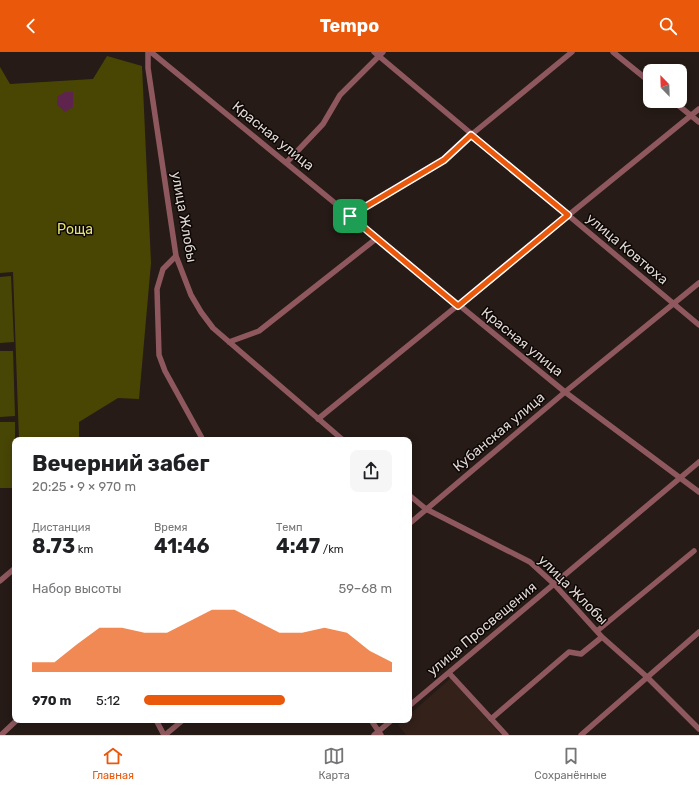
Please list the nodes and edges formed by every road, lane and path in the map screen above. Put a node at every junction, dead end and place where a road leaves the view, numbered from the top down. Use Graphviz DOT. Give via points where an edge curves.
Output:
graph roads {
  1 [pos="149,52"];
  2 [pos="572,52"];
  3 [pos="613,52"];
  4 [pos="378,53"];
  5 [pos="643,76"];
  6 [pos="681,108"];
  7 [pos="699,109"];
  8 [pos="691,116"];
  9 [pos="699,122"];
  10 [pos="471,135"];
  11 [pos="286,163"];
  12 [pos="568,215"];
  13 [pos="350,216"];
  14 [pos="377,238"];
  15 [pos="176,256"];
  16 [pos="699,283"];
  17 [pos="674,303"];
  18 [pos="458,306"];
  19 [pos="699,325"];
  20 [pos="229,342"];
  21 [pos="565,392"];
  22 [pos="318,419"];
  23 [pos="200,437"];
  24 [pos="339,437"];
  25 [pos="699,462"];
  26 [pos="680,478"];
  27 [pos="699,492"];
  28 [pos="412,498"];
  29 [pos="426,510"];
  30 [pos="412,522"];
  31 [pos="694,551"];
  32 [pos="12,571"];
  33 [pos="0,581"];
  34 [pos="554,584"];
  35 [pos="597,631"];
  36 [pos="699,632"];
  37 [pos="602,637"];
  38 [pos="449,673"];
  39 [pos="646,677"];
  40 [pos="412,704"];
  41 [pos="491,720"];
  42 [pos="14,723"];
  43 [pos="158,723"];
  44 [pos="179,723"];
  45 [pos="372,723"];
  46 [pos="389,723"];
  47 [pos="699,729"];
  48 [pos="378,734"];
  49 [pos="1,735"];
  50 [pos="164,735"];
  51 [pos="506,735"];
  52 [pos="581,735"];
  1 -- 11 [label="street, Красная улица"];
  1 -- 15 [label="street, улица Жлобы" via="148,68"];
  2 -- 10 [label="street"];
  3 -- 5 [label="street"];
  4 -- 10 [label="street, улица Ковтюха"];
  4 -- 11 [label="street" via="340,95 323,124"];
  6 -- 8 [label="street"];
  7 -- 8 [label="street"];
  8 -- 9 [label="street"];
  8 -- 12 [label="street"];
  10 -- 12 [label="street, улица Ковтюха"];
  10 -- 13 [label="street" via="444,160"];
  11 -- 13 [label="street, Красная улица"];
  12 -- 17 [label="street, улица Ковтюха"];
  12 -- 18 [label="street"];
  13 -- 14 [label="street, Красная улица"];
  14 -- 18 [label="street, Красная улица"];
  14 -- 20 [label="street" via="259,331"];
  15 -- 20 [label="street, улица Жлобы" via="201,312"];
  15 -- 23 [label="street" via="163,269 157,289 159,355"];
  16 -- 17 [label="street, Кубанская улица"];
  17 -- 19 [label="street, улица Ковтюха"];
  17 -- 21 [label="street, Кубанская улица"];
  18 -- 21 [label="street, Красная улица"];
  18 -- 22 [label="street"];
  20 -- 22 [label="street, улица Жлобы"];
  21 -- 26 [label="street, Красная улица"];
  21 -- 29 [label="street, Кубанская улица"];
  22 -- 24 [label="street, улица Жлобы"];
  25 -- 26 [label="street, улица Просвещения"];
  26 -- 27 [label="street, Красная улица"];
  26 -- 34 [label="street, улица Просвещения"];
  28 -- 29 [label="street, улица Жлобы"];
  29 -- 30 [label="street, Кубанская улица"];
  29 -- 34 [label="street, улица Жлобы" via="530,562"];
  31 -- 35 [label="street"];
  32 -- 33 [label="street"];
  34 -- 35 [label="street, улица Жлобы"];
  34 -- 38 [label="street, улица Просвещения"];
  35 -- 37 [label="street, улица Жлобы"];
  36 -- 39 [label="street"];
  37 -- 39 [label="street, улица Жлобы"];
  37 -- 41 [label="street" via="581,654 569,652"];
  38 -- 40 [label="street, улица Просвещения"];
  38 -- 41 [label="street"];
  39 -- 47 [label="street, улица Жлобы"];
  39 -- 52 [label="street"];
  41 -- 51 [label="street"];
  42 -- 49 [label="street"];
  43 -- 50 [label="street"];
  44 -- 50 [label="street"];
  45 -- 48 [label="street"];
  46 -- 48 [label="street"];
}
